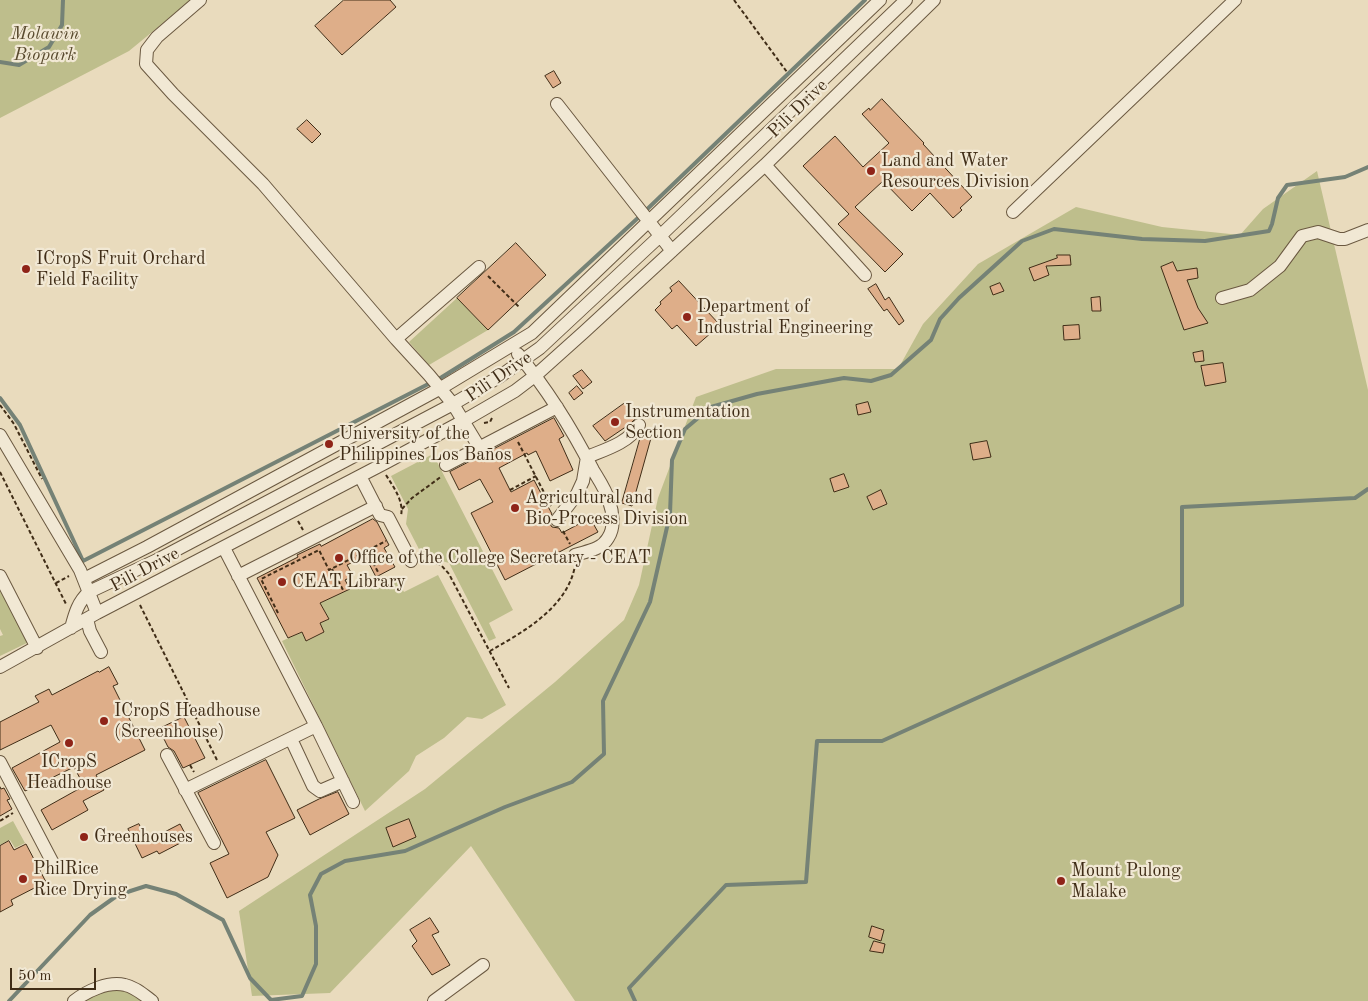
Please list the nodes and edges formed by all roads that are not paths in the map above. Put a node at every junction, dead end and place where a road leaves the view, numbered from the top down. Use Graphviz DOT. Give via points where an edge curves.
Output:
graph roads {
  1 [pos="200,0"];
  2 [pos="880,0"];
  3 [pos="906,0"];
  4 [pos="934,0"];
  5 [pos="1235,0"];
  6 [pos="557,104"];
  7 [pos="766,165"];
  8 [pos="1013,212"];
  9 [pos="644,216"];
  10 [pos="1368,230"];
  11 [pos="660,236"];
  12 [pos="672,251"];
  13 [pos="479,267"];
  14 [pos="865,275"];
  15 [pos="587,281"];
  16 [pos="598,294"];
  17 [pos="1222,298"];
  18 [pos="396,339"];
  19 [pos="511,347"];
  20 [pos="523,361"];
  21 [pos="536,375"];
  22 [pos="441,388"];
  23 [pos="453,404"];
  24 [pos="557,407"];
  25 [pos="465,420"];
  26 [pos="639,425"];
  27 [pos="0,435"];
  28 [pos="479,447"];
  29 [pos="587,457"];
  30 [pos="449,463"];
  31 [pos="360,476"];
  32 [pos="376,506"];
  33 [pos="557,520"];
  34 [pos="224,548"];
  35 [pos="575,555"];
  36 [pos="411,560"];
  37 [pos="0,576"];
  38 [pos="238,576"];
  39 [pos="84,578"];
  40 [pos="89,592"];
  41 [pos="92,616"];
  42 [pos="71,628"];
  43 [pos="37,648"];
  44 [pos="101,652"];
  45 [pos="0,667"];
  46 [pos="316,726"];
  47 [pos="291,739"];
  48 [pos="167,755"];
  49 [pos="0,762"];
  50 [pos="343,781"];
  51 [pos="185,790"];
  52 [pos="353,802"];
  53 [pos="214,843"];
  54 [pos="56,869"];
  55 [pos="483,966"];
  56 [pos="74,1001"];
  57 [pos="152,1001"];
  58 [pos="434,1001"];
  1 -- 18 [label="street" via="157,37 147,50 146,64 263,184"];
  2 -- 9 [label="street"];
  3 -- 11 [label="street"];
  4 -- 7 [label="street, Pili Drive"];
  5 -- 8 [label="street"];
  6 -- 9 [label="street"];
  7 -- 12 [label="street, Pili Drive"];
  7 -- 14 [label="street"];
  9 -- 11 [label="street"];
  9 -- 15 [label="street"];
  10 -- 17 [label="street" via="1345,239 1318,232 1302,236 1280,266 1250,290"];
  11 -- 12 [label="street"];
  11 -- 16 [label="street"];
  12 -- 21 [label="street, Pili Drive"];
  13 -- 18 [label="street"];
  15 -- 16 [label="street"];
  15 -- 19 [label="street" via="532,333"];
  16 -- 20 [label="street"];
  18 -- 22 [label="street"];
  19 -- 20 [label="street"];
  19 -- 22 [label="street"];
  20 -- 21 [label="street"];
  20 -- 23 [label="street"];
  21 -- 24 [label="street"];
  21 -- 25 [label="street, Pili Drive"];
  22 -- 23 [label="street"];
  22 -- 39 [label="street"];
  23 -- 25 [label="street"];
  23 -- 40 [label="street" via="157,560"];
  24 -- 28 [label="street"];
  24 -- 29 [label="street"];
  25 -- 28 [label="street"];
  25 -- 31 [label="street, Pili Drive"];
  26 -- 29 [label="street" via="615,446"];
  27 -- 39 [label="street"];
  28 -- 30 [label="street"];
  29 -- 33 [label="street" via="583,482"];
  29 -- 35 [label="street" via="609,500 612,528 601,546"];
  31 -- 32 [label="street"];
  31 -- 34 [label="street, Pili Drive"];
  32 -- 36 [label="street" via="380,515 388,516"];
  32 -- 38 [label="street"];
  34 -- 38 [label="street"];
  34 -- 41 [label="street, Pili Drive"];
  37 -- 43 [label="street"];
  38 -- 46 [label="street"];
  39 -- 40 [label="street"];
  40 -- 41 [label="street"];
  40 -- 42 [label="street" via="76,608"];
  41 -- 42 [label="street, Pili Drive"];
  41 -- 44 [label="street" via="90,631"];
  42 -- 43 [label="street, Pili Drive"];
  43 -- 45 [label="street, Pili Drive"];
  46 -- 47 [label="street"];
  46 -- 50 [label="street"];
  47 -- 50 [label="street" via="313,786 320,791"];
  47 -- 51 [label="street"];
  48 -- 51 [label="street"];
  49 -- 54 [label="street"];
  50 -- 52 [label="street"];
  51 -- 53 [label="street"];
  55 -- 58 [label="street"];
  56 -- 57 [label="street" via="107,985 125,985"];
}
